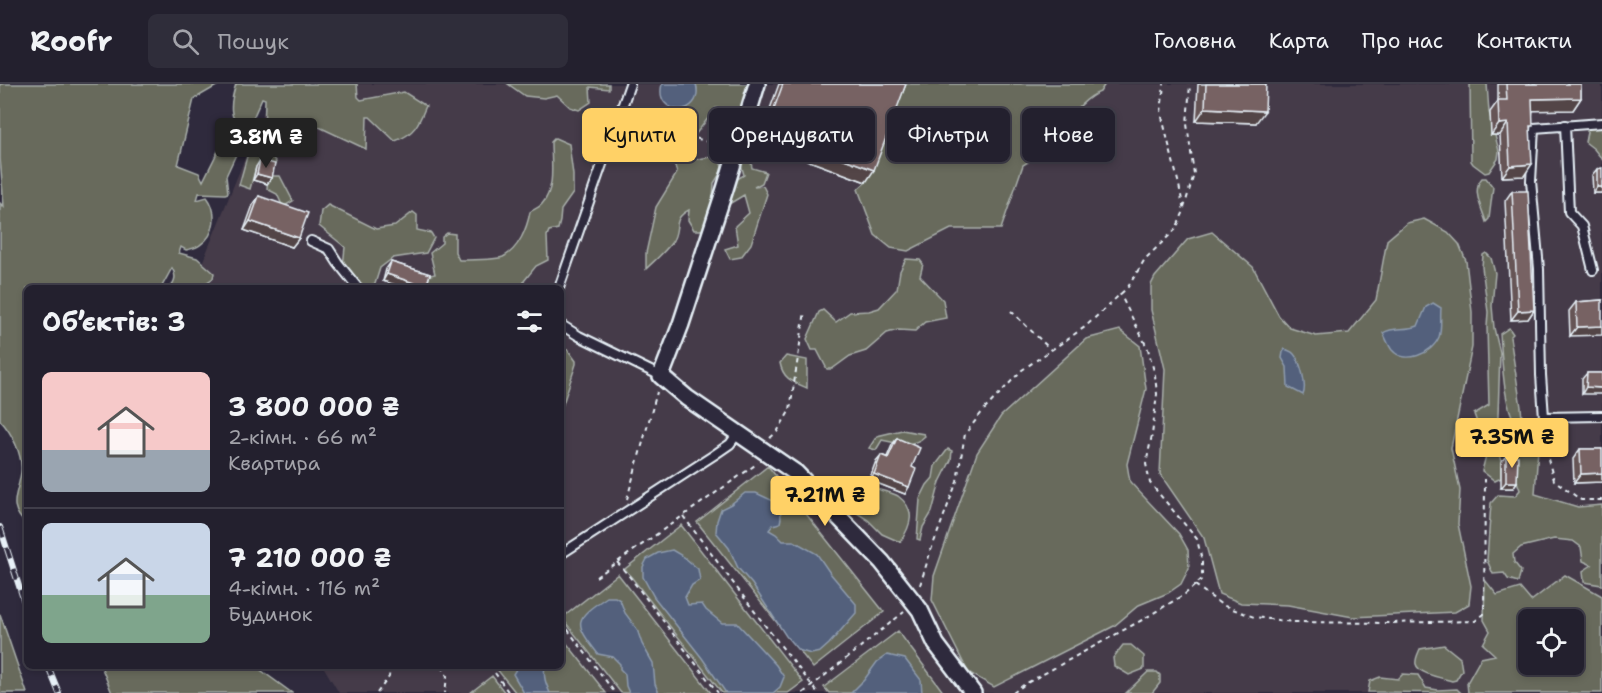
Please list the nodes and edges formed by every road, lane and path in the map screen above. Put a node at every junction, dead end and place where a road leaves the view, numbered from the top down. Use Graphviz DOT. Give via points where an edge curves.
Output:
graph roads {
  1 [pos="630,84"];
  2 [pos="757,84"];
  3 [pos="1164,84"];
  4 [pos="1190,84"];
  5 [pos="622,108"];
  6 [pos="749,108"];
  7 [pos="1602,123"];
  8 [pos="1565,125"];
  9 [pos="603,162"];
  10 [pos="733,162"];
  11 [pos="1184,211"];
  12 [pos="311,241"];
  13 [pos="1593,270"];
  14 [pos="356,285"];
  15 [pos="561,285"];
  16 [pos="1120,294"];
  17 [pos="805,311"];
  18 [pos="1011,311"];
  19 [pos="564,325"];
  20 [pos="1051,350"];
  21 [pos="661,376"];
  22 [pos="1602,416"];
  23 [pos="738,433"];
  24 [pos="765,452"];
  25 [pos="1548,459"];
  26 [pos="1485,479"];
  27 [pos="1602,500"];
  28 [pos="623,514"];
  29 [pos="683,516"];
  30 [pos="564,552"];
  31 [pos="617,562"];
  32 [pos="596,577"];
  33 [pos="1195,585"];
  34 [pos="914,603"];
  35 [pos="564,625"];
  36 [pos="390,669"];
  37 [pos="444,669"];
  38 [pos="495,673"];
  39 [pos="812,686"];
  40 [pos="377,693"];
  41 [pos="446,693"];
  42 [pos="509,693"];
  43 [pos="615,693"];
  44 [pos="718,693"];
  45 [pos="803,693"];
  46 [pos="818,693"];
  47 [pos="974,693"];
  48 [pos="1013,693"];
  1 -- 5 [label="lane"];
  2 -- 6 [label="street"];
  3 -- 11 [label="path" via="1161,113"];
  4 -- 11 [label="path" via="1187,124 1194,174"];
  7 -- 8 [label="lane"];
  8 -- 13 [label="lane" via="1569,212 1582,226"];
  8 -- 22 [label="lane" via="1534,128 1531,181 1539,269 1544,417"];
  9 -- 15 [label="lane"];
  10 -- 21 [label="street"];
  11 -- 16 [label="path" via="1176,230 1145,259"];
  12 -- 14 [label="lane" via="329,249"];
  16 -- 20 [label="path" via="1085,327"];
  16 -- 33 [label="path" via="1148,348 1155,375 1157,394 1146,464 1150,483 1197,539 1202,579"];
  17 -- 24 [label="path" via="790,410"];
  18 -- 20 [label="path"];
  19 -- 21 [label="lane"];
  20 -- 34 [label="path" via="1022,370 965,434 957,481"];
  21 -- 23 [label="street"];
  21 -- 28 [label="path"];
  23 -- 24 [label="street"];
  23 -- 28 [label="lane" via="730,444"];
  24 -- 29 [label="path"];
  24 -- 34 [label="street" via="796,473 882,562"];
  25 -- 27 [label="path" via="1554,480 1581,500"];
  26 -- 33 [label="path" via="1484,614 1475,621 1273,620 1222,605"];
  28 -- 30 [label="lane"];
  29 -- 31 [label="path"];
  29 -- 39 [label="path"];
  31 -- 32 [label="path"];
  31 -- 44 [label="path"];
  33 -- 48 [label="path"];
  34 -- 39 [label="path"];
  34 -- 47 [label="street" via="936,644"];
  35 -- 43 [label="path"];
  36 -- 40 [label="path" via="389,677"];
  37 -- 41 [label="path"];
  38 -- 42 [label="path"];
  39 -- 45 [label="path"];
  39 -- 46 [label="path"];
}
